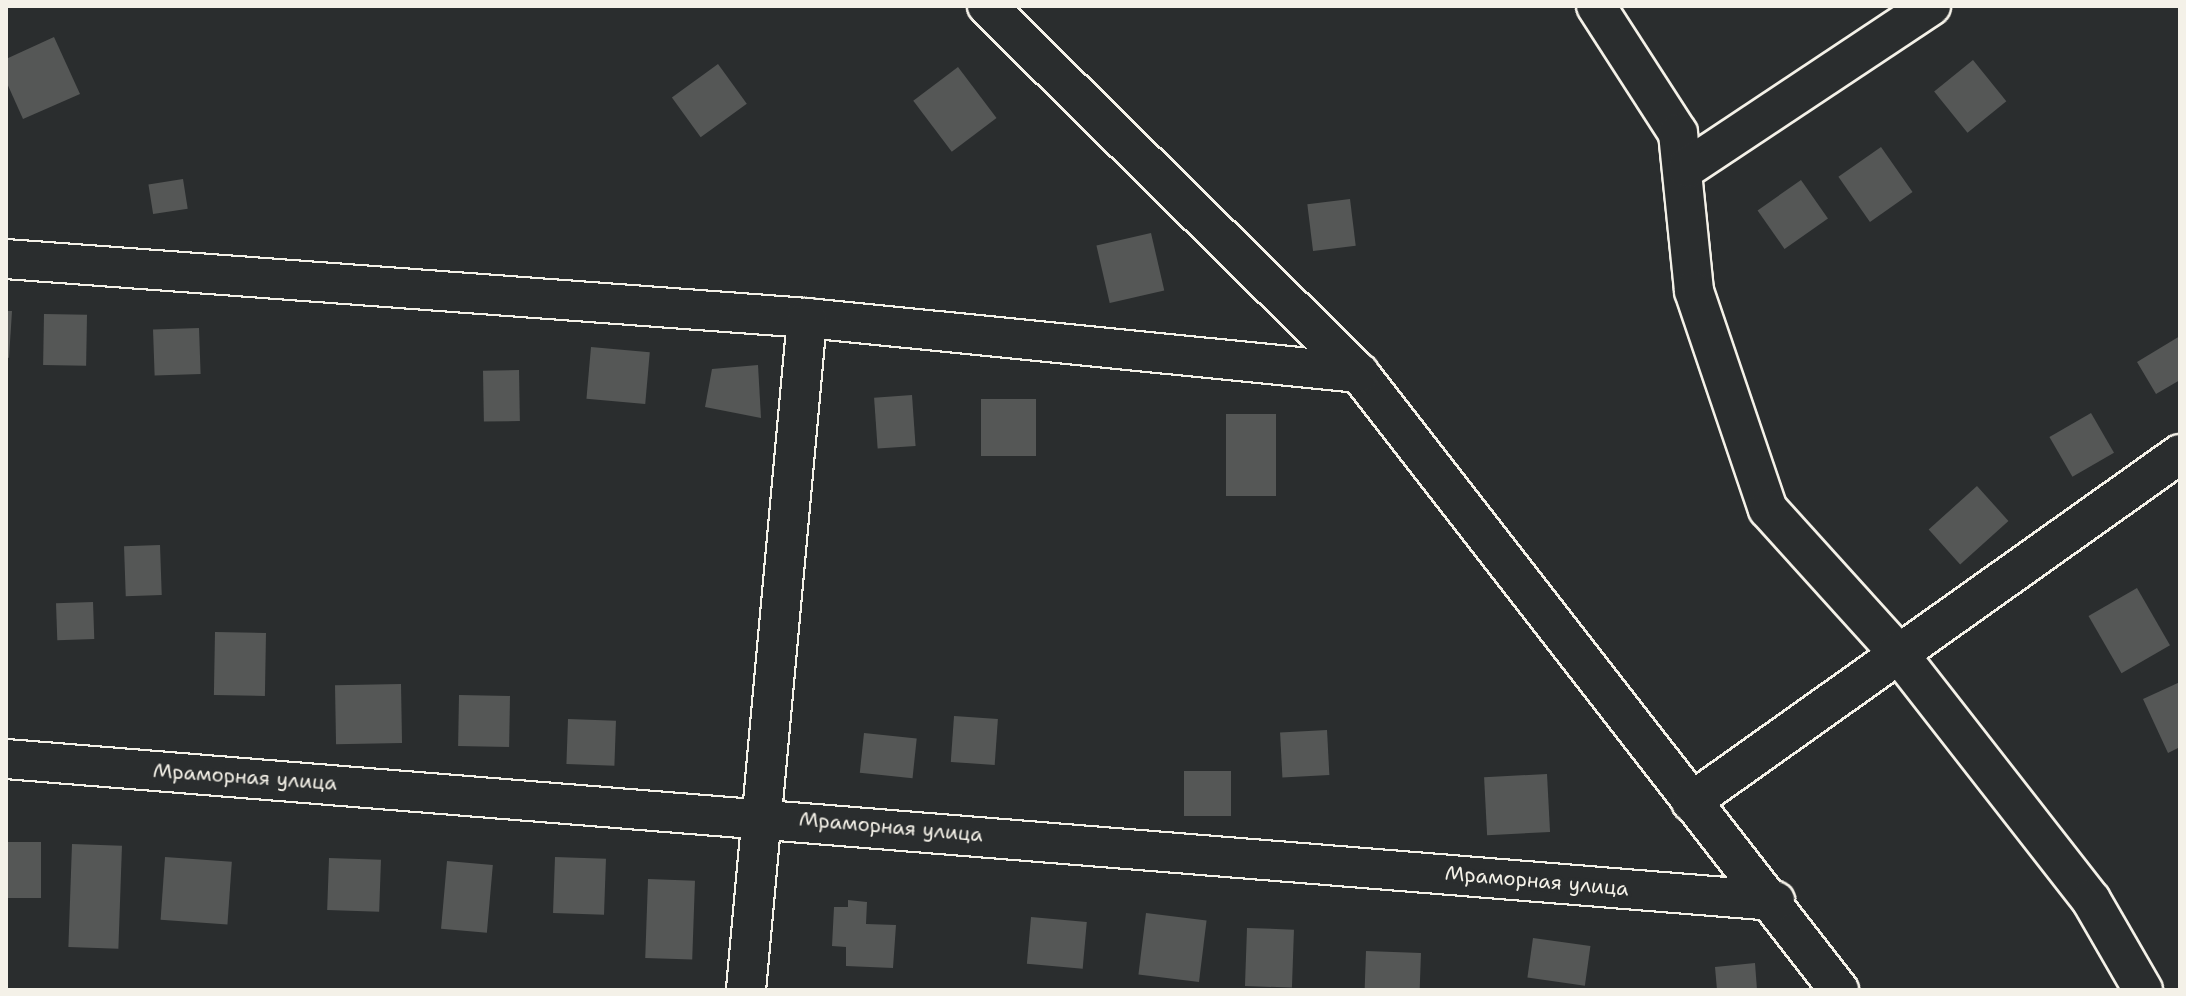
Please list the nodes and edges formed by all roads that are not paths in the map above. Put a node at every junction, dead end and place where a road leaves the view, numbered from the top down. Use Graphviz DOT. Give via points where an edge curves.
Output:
graph roads {
  1 [pos="987,6"];
  2 [pos="1596,6"];
  3 [pos="1931,6"];
  4 [pos="1687,168"];
  5 [pos="6,259"];
  6 [pos="807,318"];
  7 [pos="1359,373"];
  8 [pos="2180,454"];
  9 [pos="1898,653"];
  10 [pos="6,759"];
  11 [pos="1691,802"];
  12 [pos="764,816"];
  13 [pos="1775,901"];
  14 [pos="746,990"];
  15 [pos="1839,990"];
  16 [pos="2143,990"];
  1 -- 7 [label="street"];
  2 -- 4 [label="street" via="1678,133"];
  3 -- 4 [label="street"];
  4 -- 9 [label="street" via="1694,291 1768,509"];
  5 -- 6 [label="street"];
  6 -- 7 [label="street"];
  6 -- 12 [label="street"];
  7 -- 11 [label="street"];
  8 -- 9 [label="street"];
  9 -- 11 [label="street"];
  9 -- 16 [label="street" via="2091,900"];
  10 -- 12 [label="street, Мраморная улица"];
  11 -- 13 [label="street"];
  12 -- 13 [label="street, Мраморная улица"];
  12 -- 14 [label="street"];
  13 -- 15 [label="street"];
}
